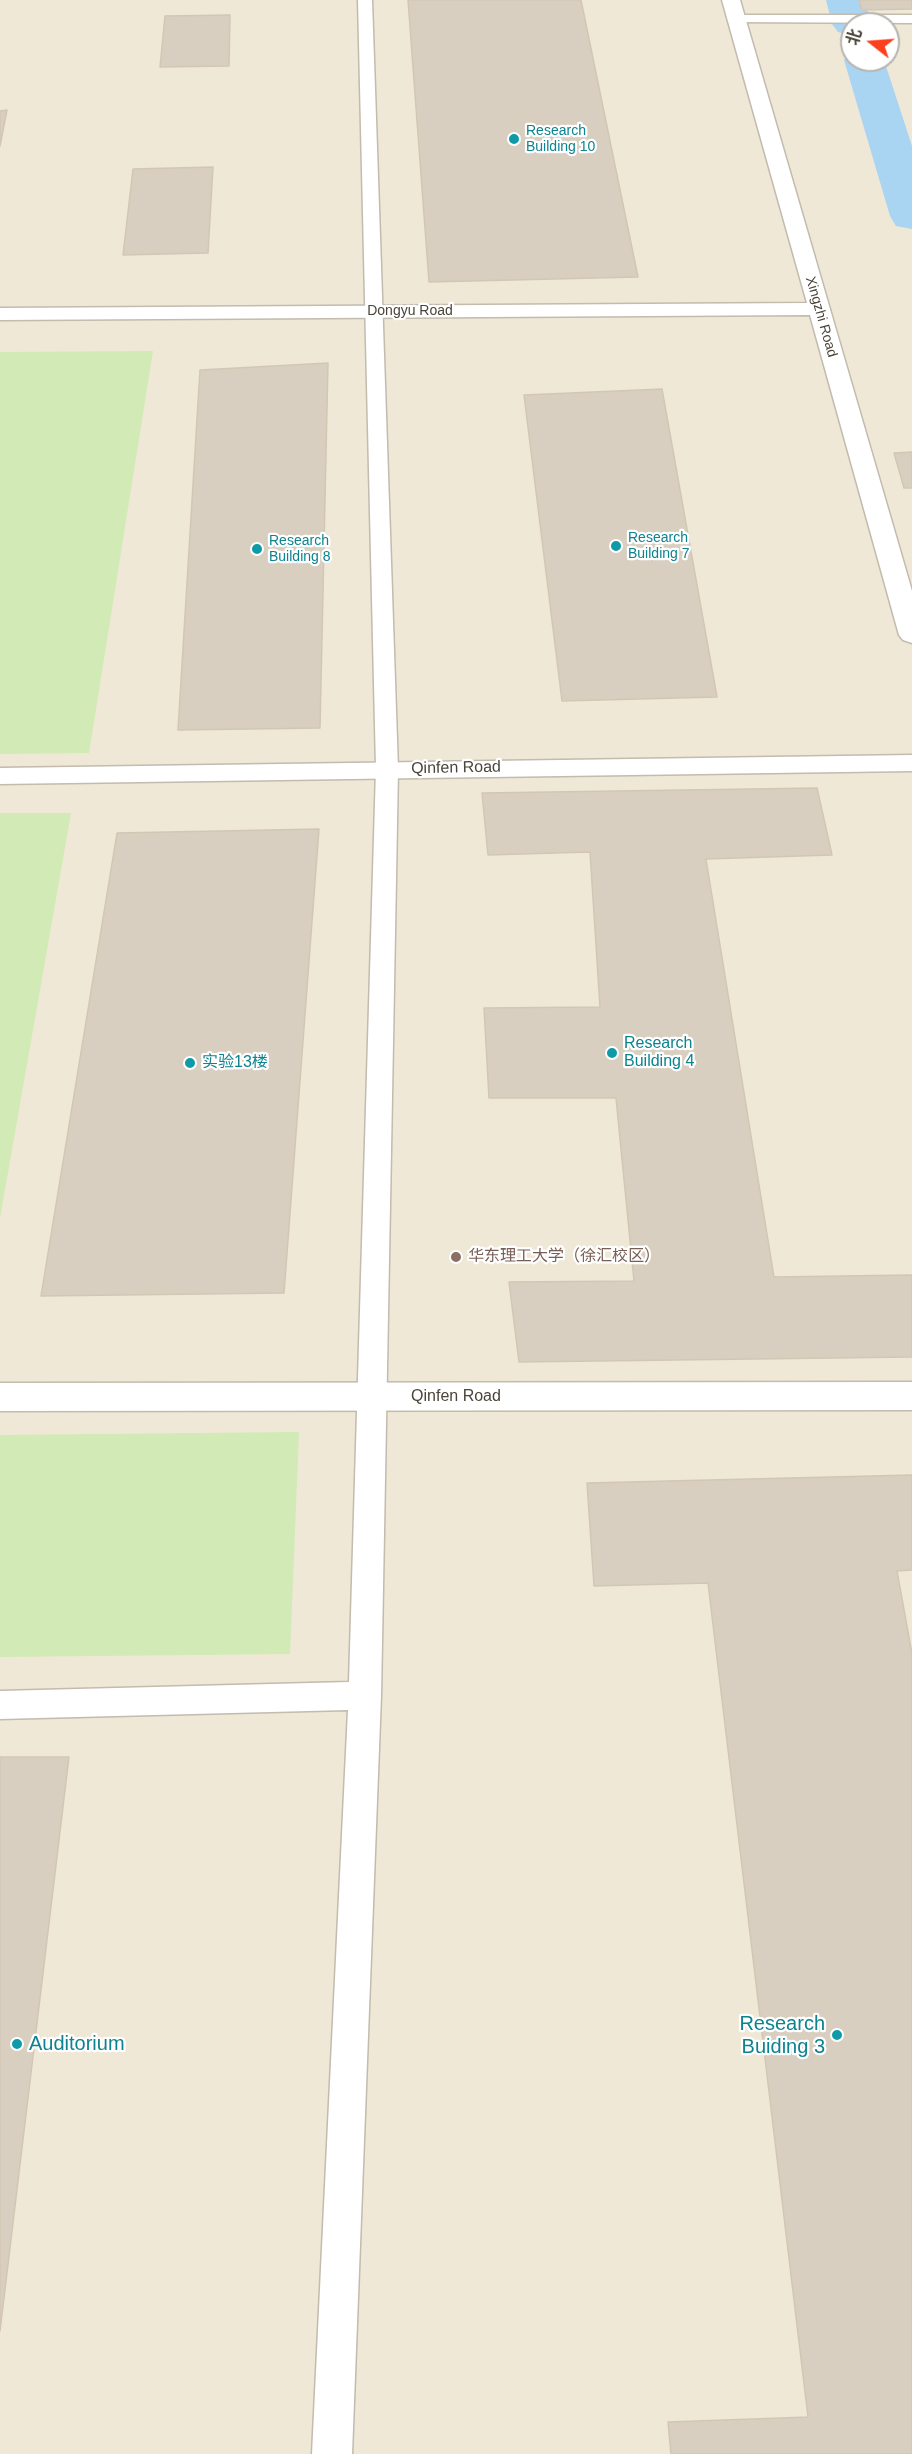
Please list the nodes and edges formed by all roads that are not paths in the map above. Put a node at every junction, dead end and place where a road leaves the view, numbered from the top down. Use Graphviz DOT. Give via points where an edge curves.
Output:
graph roads {
  1 [pos="365,0"];
  2 [pos="734,10"];
  3 [pos="912,18"];
  4 [pos="819,309"];
  5 [pos="373,312"];
  6 [pos="0,314"];
  7 [pos="912,635"];
  8 [pos="912,763"];
  9 [pos="387,769"];
  10 [pos="0,776"];
  11 [pos="912,1396"];
  12 [pos="0,1397"];
  13 [pos="371,1397"];
  14 [pos="365,1696"];
  15 [pos="0,1705"];
  16 [pos="332,2454"];
  1 -- 5 [label="lane"];
  2 -- 3 [label="lane" via="820,19"];
  2 -- 4 [label="street, Xingzhi Road"];
  4 -- 5 [label="street, Dongyu Road"];
  4 -- 7 [label="street, Xingzhi Road"];
  5 -- 6 [label="street, Dongyu Road"];
  5 -- 9 [label="lane"];
  8 -- 9 [label="street, Qinfen Road"];
  9 -- 10 [label="street, Qinfen Road"];
  9 -- 13 [label="lane"];
  11 -- 13 [label="street, Qinfen Road"];
  12 -- 13 [label="street, Qinfen Road"];
  13 -- 14 [label="lane"];
  14 -- 15 [label="lane"];
  14 -- 16 [label="lane"];
}
